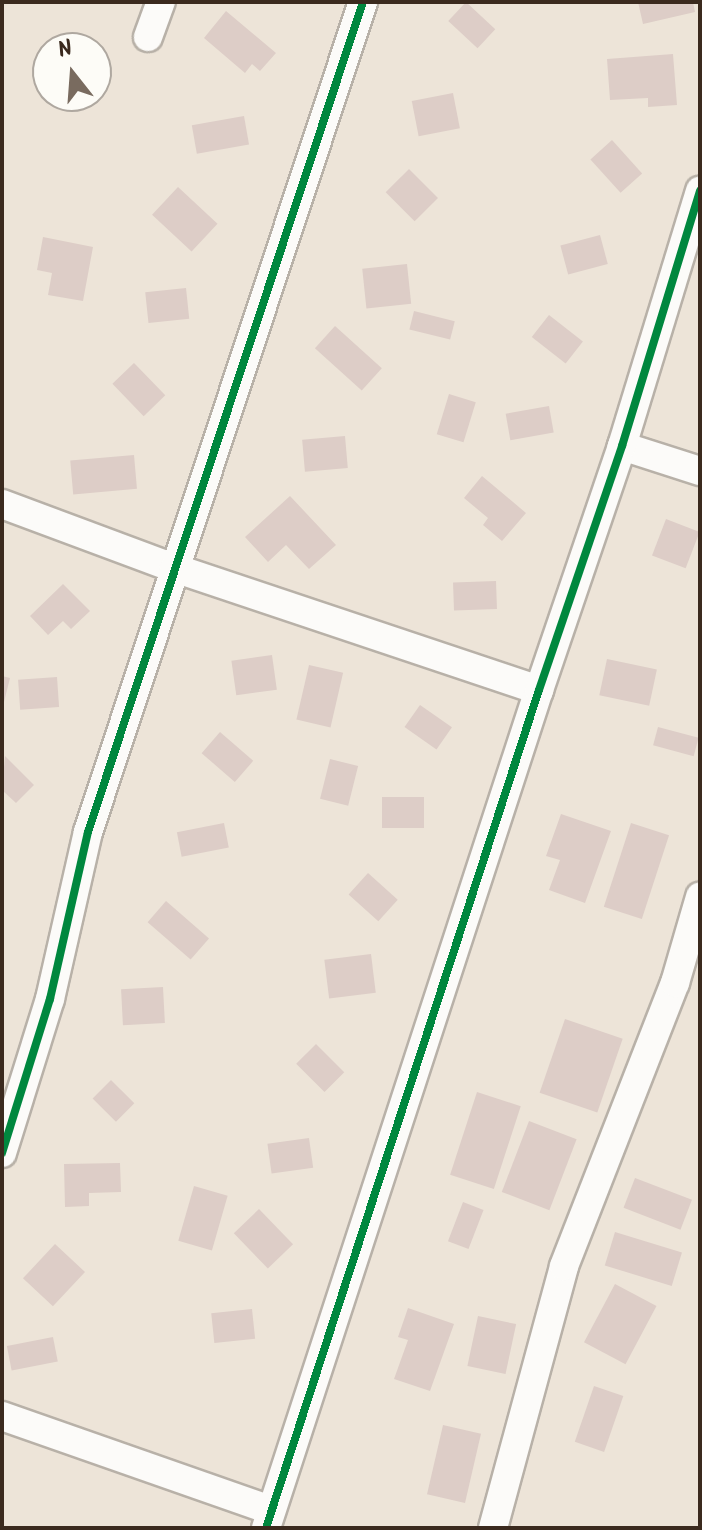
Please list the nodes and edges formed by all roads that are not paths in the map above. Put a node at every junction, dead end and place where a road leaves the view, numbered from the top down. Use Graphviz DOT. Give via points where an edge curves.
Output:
graph roads {
  1 [pos="161,2"];
  2 [pos="363,2"];
  3 [pos="148,37"];
  4 [pos="700,191"];
  5 [pos="622,446"];
  6 [pos="700,471"];
  7 [pos="2,504"];
  8 [pos="174,568"];
  9 [pos="539,690"];
  10 [pos="700,897"];
  11 [pos="2,1153"];
  12 [pos="2,1416"];
  13 [pos="268,1519"];
  14 [pos="493,1528"];
  1 -- 3 [label="street"];
  2 -- 8 [label="street"];
  4 -- 5 [label="street"];
  5 -- 6 [label="street"];
  5 -- 9 [label="street"];
  7 -- 8 [label="street"];
  8 -- 9 [label="street"];
  8 -- 11 [label="street" via="88,832 50,999"];
  9 -- 13 [label="street"];
  10 -- 14 [label="street" via="675,983 564,1266"];
  12 -- 13 [label="street"];
}
